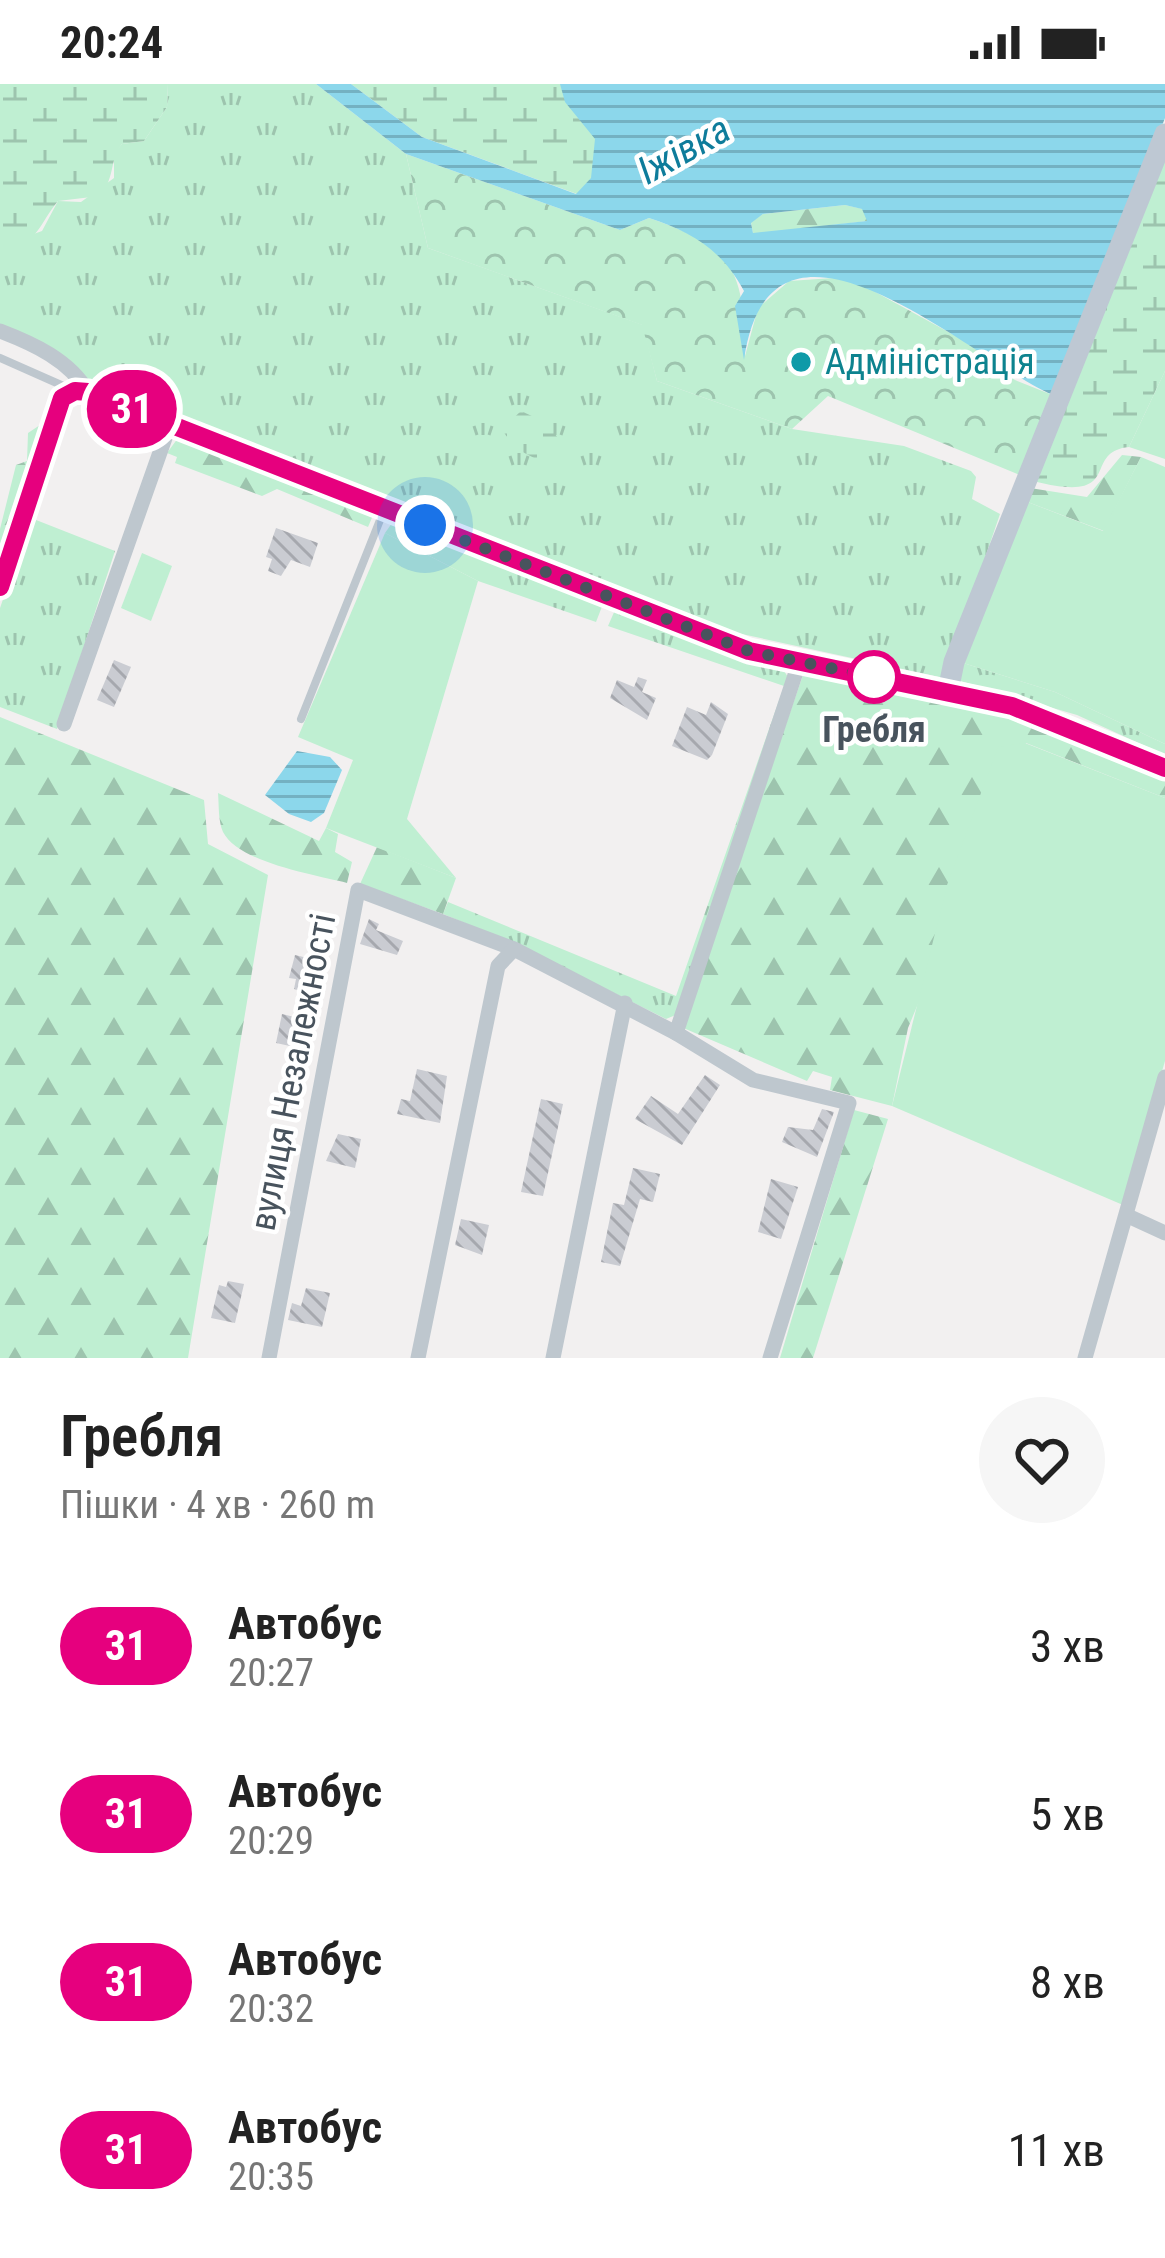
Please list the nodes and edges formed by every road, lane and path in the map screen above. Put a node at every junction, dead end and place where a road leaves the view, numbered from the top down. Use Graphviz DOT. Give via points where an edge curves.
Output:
graph roads {
  1 [pos="1165,134"];
  2 [pos="0,331"];
  3 [pos="0,358"];
  4 [pos="75,394"];
  5 [pos="170,424"];
  6 [pos="385,509"];
  7 [pos="0,588"];
  8 [pos="799,663"];
  9 [pos="948,691"];
  10 [pos="301,719"];
  11 [pos="64,724"];
  12 [pos="1165,767"];
  13 [pos="514,949"];
  14 [pos="625,1003"];
  15 [pos="676,1033"];
  16 [pos="1165,1077"];
  17 [pos="1128,1216"];
  18 [pos="1165,1233"];
  19 [pos="269,1358"];
  20 [pos="418,1358"];
  21 [pos="554,1358"];
  22 [pos="770,1358"];
  23 [pos="1085,1358"];
  1 -- 9 [label="street"];
  2 -- 4 [label="street" via="77,375"];
  3 -- 4 [label="lane"];
  4 -- 5 [label="street"];
  4 -- 7 [label="street"];
  5 -- 6 [label="street"];
  5 -- 11 [label="street"];
  6 -- 8 [label="street" via="749,651"];
  6 -- 10 [label="lane"];
  8 -- 9 [label="street"];
  8 -- 15 [label="street"];
  9 -- 12 [label="street" via="1073,727"];
  13 -- 14 [label="street, вулиця Незалежності"];
  13 -- 19 [label="street, вулиця Незалежності" via="358,890"];
  13 -- 20 [label="street" via="498,966"];
  14 -- 15 [label="street, вулиця Незалежності"];
  14 -- 21 [label="street"];
  15 -- 22 [label="street, вулиця Незалежності" via="753,1080 850,1103"];
  16 -- 17 [label="street"];
  17 -- 18 [label="street"];
  17 -- 23 [label="street"];
}
